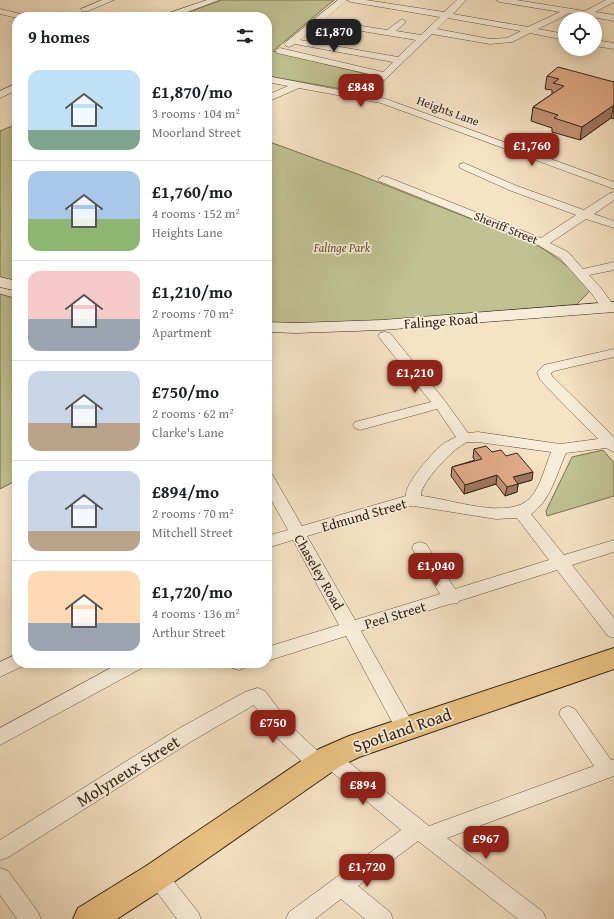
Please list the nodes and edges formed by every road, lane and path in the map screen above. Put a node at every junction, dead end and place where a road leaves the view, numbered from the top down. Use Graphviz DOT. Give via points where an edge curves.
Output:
graph roads {
  1 [pos="110,0"];
  2 [pos="212,0"];
  3 [pos="343,0"];
  4 [pos="351,0"];
  5 [pos="412,0"];
  6 [pos="462,0"];
  7 [pos="612,0"];
  8 [pos="560,1"];
  9 [pos="505,3"];
  10 [pos="550,8"];
  11 [pos="85,9"];
  12 [pos="403,9"];
  13 [pos="0,11"];
  14 [pos="568,11"];
  15 [pos="180,12"];
  16 [pos="574,12"];
  17 [pos="590,12"];
  18 [pos="12,14"];
  19 [pos="447,16"];
  20 [pos="602,16"];
  21 [pos="614,18"];
  22 [pos="317,21"];
  23 [pos="402,22"];
  24 [pos="354,27"];
  25 [pos="529,30"];
  26 [pos="431,31"];
  27 [pos="390,32"];
  28 [pos="343,36"];
  29 [pos="558,36"];
  30 [pos="423,38"];
  31 [pos="293,41"];
  32 [pos="602,44"];
  33 [pos="614,46"];
  34 [pos="400,60"];
  35 [pos="384,75"];
  36 [pos="272,81"];
  37 [pos="297,85"];
  38 [pos="12,89"];
  39 [pos="0,95"];
  40 [pos="272,97"];
  41 [pos="362,97"];
  42 [pos="464,166"];
  43 [pos="382,180"];
  44 [pos="614,186"];
  45 [pos="614,195"];
  46 [pos="585,214"];
  47 [pos="614,225"];
  48 [pos="542,243"];
  49 [pos="614,266"];
  50 [pos="581,273"];
  51 [pos="0,282"];
  52 [pos="12,285"];
  53 [pos="611,307"];
  54 [pos="272,327"];
  55 [pos="385,336"];
  56 [pos="614,353"];
  57 [pos="440,404"];
  58 [pos="360,425"];
  59 [pos="464,438"];
  60 [pos="613,444"];
  61 [pos="560,449"];
  62 [pos="272,487"];
  63 [pos="414,501"];
  64 [pos="521,512"];
  65 [pos="298,534"];
  66 [pos="272,541"];
  67 [pos="614,546"];
  68 [pos="420,548"];
  69 [pos="561,563"];
  70 [pos="452,598"];
  71 [pos="351,628"];
  72 [pos="614,631"];
  73 [pos="272,652"];
  74 [pos="614,658"];
  75 [pos="12,664"];
  76 [pos="127,668"];
  77 [pos="0,670"];
  78 [pos="568,714"];
  79 [pos="406,729"];
  80 [pos="0,736"];
  81 [pos="324,761"];
  82 [pos="610,768"];
  83 [pos="422,833"];
  84 [pos="0,851"];
  85 [pos="157,876"];
  86 [pos="0,878"];
  87 [pos="342,886"];
  88 [pos="30,919"];
  89 [pos="89,919"];
  90 [pos="190,919"];
  91 [pos="296,919"];
  92 [pos="382,919"];
  93 [pos="535,919"];
  1 -- 11 [label="street"];
  2 -- 15 [label="street"];
  3 -- 22 [label="street"];
  4 -- 12 [label="street"];
  5 -- 12 [label="street"];
  6 -- 19 [label="street"];
  7 -- 17 [label="street"];
  8 -- 10 [label="street"];
  9 -- 10 [label="street"];
  10 -- 14 [label="street"];
  12 -- 19 [label="street"];
  13 -- 18 [label="street"];
  14 -- 16 [label="street"];
  14 -- 25 [label="street"];
  19 -- 25 [label="street" via="490,20"];
  19 -- 26 [label="street"];
  20 -- 21 [label="street"];
  22 -- 24 [label="street"];
  22 -- 31 [label="street"];
  23 -- 27 [label="street"];
  24 -- 27 [label="street"];
  24 -- 28 [label="street"];
  25 -- 26 [label="street" via="509,40 490,42"];
  25 -- 29 [label="street"];
  26 -- 30 [label="street"];
  27 -- 30 [label="street"];
  30 -- 34 [label="street"];
  31 -- 34 [label="street"];
  31 -- 35 [label="street" via="280,51"];
  32 -- 33 [label="street"];
  34 -- 35 [label="street"];
  35 -- 41 [label="street"];
  36 -- 37 [label="street, Heights Lane"];
  37 -- 40 [label="street"];
  37 -- 41 [label="street, Heights Lane"];
  38 -- 39 [label="street"];
  41 -- 44 [label="street, Heights Lane" via="383,101"];
  42 -- 46 [label="street" via="513,188"];
  43 -- 48 [label="street, Sheriff Street"];
  45 -- 46 [label="street"];
  46 -- 47 [label="street"];
  46 -- 48 [label="street"];
  48 -- 50 [label="street, Sheriff Street" via="564,255"];
  49 -- 50 [label="street"];
  50 -- 53 [label="street, Sheriff Street"];
  51 -- 52 [label="main road"];
  53 -- 54 [label="main road, Falinge Road" via="382,326"];
  55 -- 57 [label="street"];
  56 -- 60 [label="street" via="549,368 544,372 545,377"];
  57 -- 58 [label="street"];
  57 -- 59 [label="street"];
  59 -- 61 [label="street" via="478,437"];
  59 -- 63 [label="street" via="449,447 422,477 413,492"];
  60 -- 61 [label="street"];
  61 -- 64 [label="street" via="535,503"];
  62 -- 65 [label="street, Chaseley Road"];
  63 -- 64 [label="street, Edmund Street" via="502,514"];
  63 -- 65 [label="street, Edmund Street"];
  64 -- 69 [label="street"];
  65 -- 66 [label="street, Edmund Street"];
  65 -- 71 [label="street, Chaseley Road"];
  67 -- 69 [label="street, Peel Street"];
  68 -- 70 [label="street"];
  69 -- 70 [label="street, Peel Street"];
  69 -- 72 [label="street"];
  70 -- 71 [label="street, Peel Street"];
  71 -- 73 [label="street, Peel Street"];
  71 -- 79 [label="street, Chaseley Road"];
  74 -- 79 [label="main road, Spotland Road"];
  75 -- 77 [label="street"];
  76 -- 80 [label="street"];
  78 -- 82 [label="street"];
  79 -- 81 [label="main road, Spotland Road" via="349,748"];
  81 -- 83 [label="street"];
  81 -- 84 [label="street, Molyneux Street" via="285,733 258,696 246,699"];
  81 -- 85 [label="main road, Spotland Road"];
  82 -- 83 [label="street"];
  83 -- 87 [label="street"];
  83 -- 93 [label="street"];
  85 -- 89 [label="main road, Spotland Road"];
  85 -- 90 [label="street"];
  86 -- 88 [label="street"];
  87 -- 91 [label="street"];
  87 -- 92 [label="street"];
}
